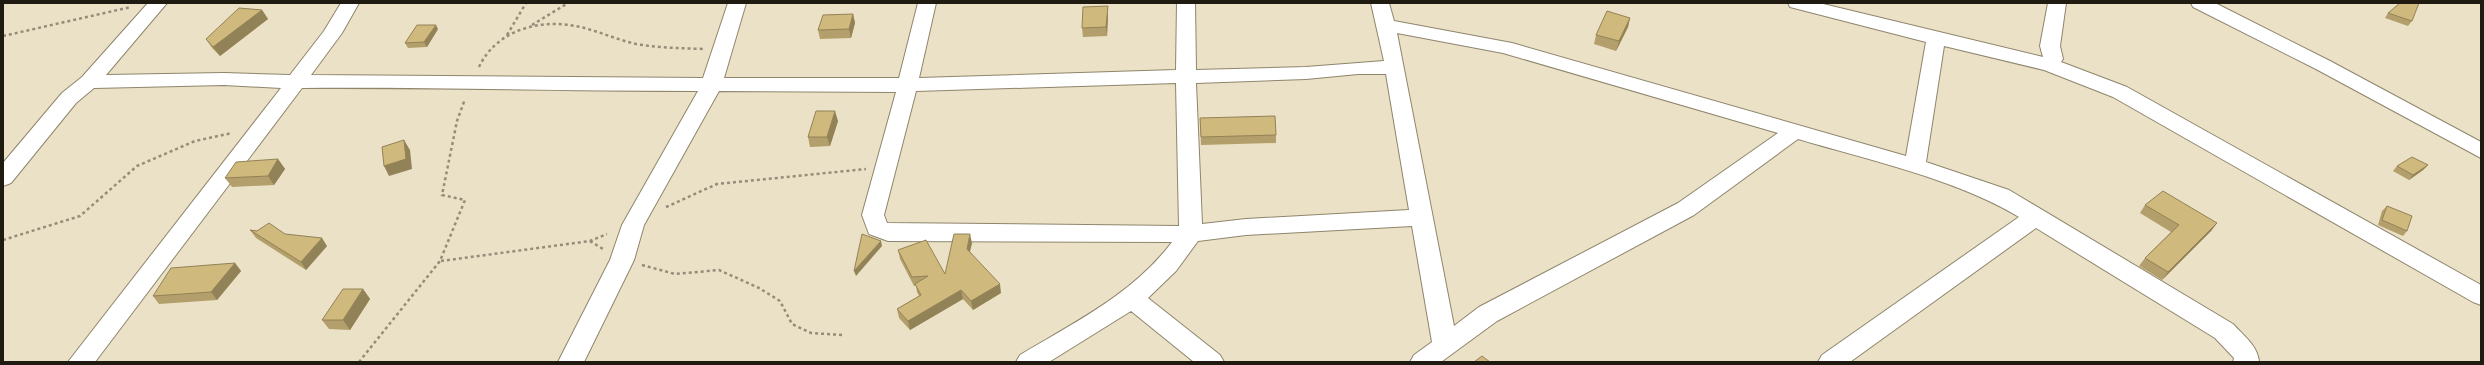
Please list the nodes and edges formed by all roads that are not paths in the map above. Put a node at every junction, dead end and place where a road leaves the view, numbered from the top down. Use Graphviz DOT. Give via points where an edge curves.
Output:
graph roads {
  1 [pos="158,3"];
  2 [pos="350,3"];
  3 [pos="737,3"];
  4 [pos="927,3"];
  5 [pos="1186,3"];
  6 [pos="1380,3"];
  7 [pos="1797,3"];
  8 [pos="2057,3"];
  9 [pos="2200,3"];
  10 [pos="1384,25"];
  11 [pos="1936,38"];
  12 [pos="2050,65"];
  13 [pos="1395,67"];
  14 [pos="1186,77"];
  15 [pos="88,82"];
  16 [pos="294,82"];
  17 [pos="712,83"];
  18 [pos="907,85"];
  19 [pos="1794,132"];
  20 [pos="2481,151"];
  21 [pos="1915,166"];
  22 [pos="3,178"];
  23 [pos="1422,216"];
  24 [pos="2035,217"];
  25 [pos="1190,234"];
  26 [pos="2481,296"];
  27 [pos="1132,299"];
  28 [pos="1445,347"];
  29 [pos="81,362"];
  30 [pos="571,362"];
  31 [pos="1030,362"];
  32 [pos="1212,362"];
  33 [pos="1423,362"];
  34 [pos="1831,362"];
  35 [pos="2246,362"];
  1 -- 15 [label="street"];
  2 -- 16 [label="street" via="332,33"];
  3 -- 17 [label="street"];
  4 -- 18 [label="street"];
  5 -- 14 [label="street"];
  6 -- 10 [label="street"];
  7 -- 11 [label="street"];
  8 -- 12 [label="street" via="2050,46 2053,59"];
  9 -- 20 [label="street"];
  10 -- 13 [label="street"];
  10 -- 19 [label="street" via="1505,47"];
  11 -- 12 [label="street"];
  11 -- 21 [label="street"];
  12 -- 26 [label="street" via="2120,92"];
  13 -- 14 [label="street"];
  13 -- 23 [label="street"];
  14 -- 18 [label="street"];
  14 -- 25 [label="street"];
  15 -- 16 [label="street" via="224,79"];
  15 -- 22 [label="street" via="69,98"];
  16 -- 17 [label="street" via="362,80 472,84"];
  16 -- 29 [label="street"];
  17 -- 18 [label="street"];
  17 -- 30 [label="street" via="632,225 622,260"];
  18 -- 25 [label="street" via="873,215 877,228 888,233"];
  19 -- 21 [label="street"];
  19 -- 28 [label="street" via="1686,209 1488,314"];
  21 -- 24 [label="street" via="2001,196"];
  23 -- 25 [label="street" via="1246,227"];
  23 -- 28 [label="street"];
  24 -- 34 [label="street"];
  24 -- 35 [label="street" via="2224,331 2246,355"];
  25 -- 27 [label="street" via="1168,265"];
  27 -- 31 [label="street"];
  27 -- 32 [label="street"];
  28 -- 33 [label="street"];
}
